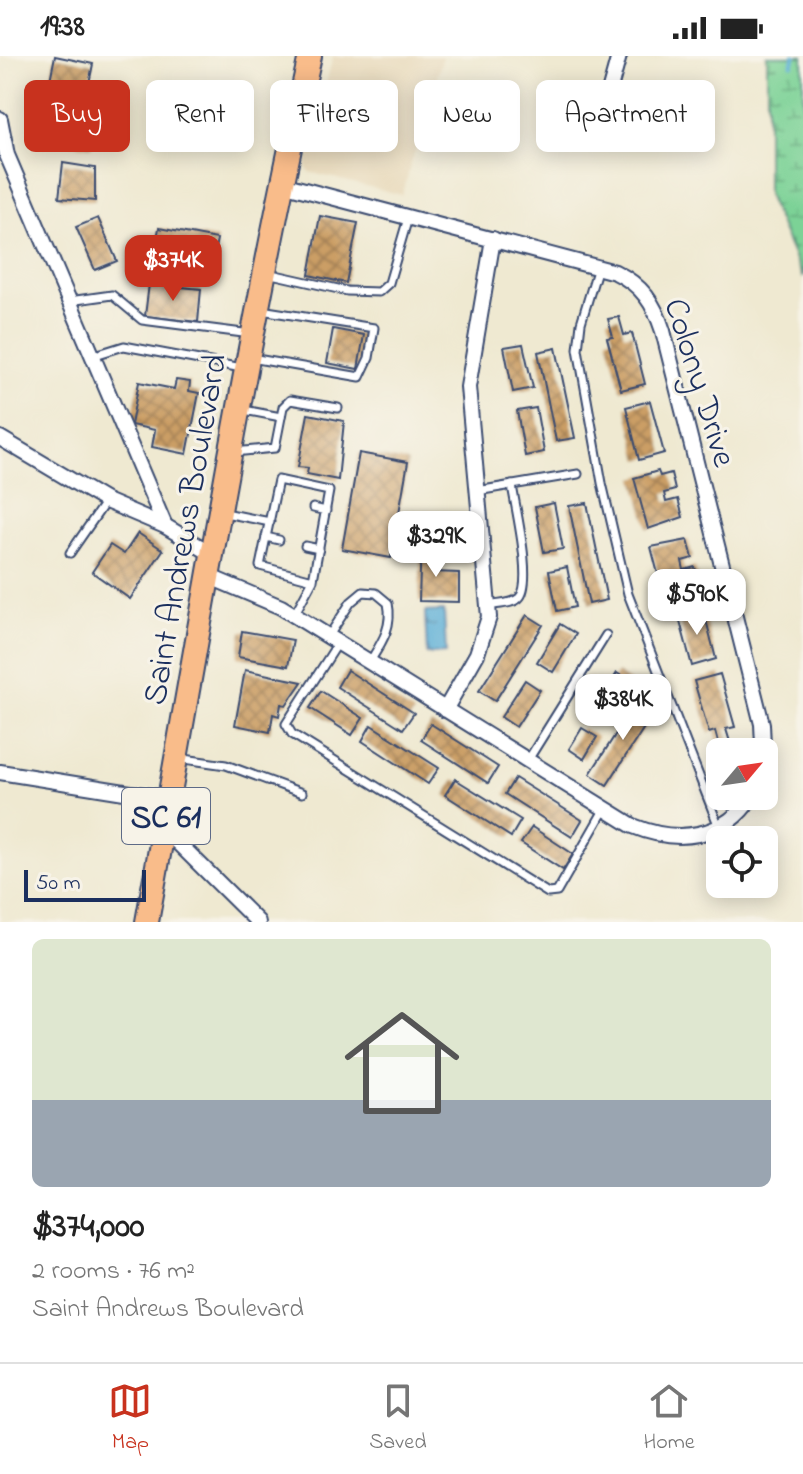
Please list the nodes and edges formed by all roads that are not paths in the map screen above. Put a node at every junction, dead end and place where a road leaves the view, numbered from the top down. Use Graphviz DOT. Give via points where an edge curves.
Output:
graph roads {
  1 [pos="310,56"];
  2 [pos="619,56"];
  3 [pos="612,80"];
  4 [pos="0,119"];
  5 [pos="282,184"];
  6 [pos="409,216"];
  7 [pos="493,239"];
  8 [pos="598,267"];
  9 [pos="265,272"];
  10 [pos="69,301"];
  11 [pos="258,309"];
  12 [pos="253,335"];
  13 [pos="92,356"];
  14 [pos="248,364"];
  15 [pos="338,408"];
  16 [pos="239,409"];
  17 [pos="281,417"];
  18 [pos="0,438"];
  19 [pos="231,452"];
  20 [pos="578,474"];
  21 [pos="512,485"];
  22 [pos="477,491"];
  23 [pos="106,501"];
  24 [pos="274,501"];
  25 [pos="285,503"];
  26 [pos="313,508"];
  27 [pos="326,511"];
  28 [pos="220,512"];
  29 [pos="270,522"];
  30 [pos="165,526"];
  31 [pos="266,537"];
  32 [pos="279,540"];
  33 [pos="305,546"];
  34 [pos="319,549"];
  35 [pos="70,553"];
  36 [pos="210,565"];
  37 [pos="313,580"];
  38 [pos="488,606"];
  39 [pos="294,615"];
  40 [pos="606,635"];
  41 [pos="333,640"];
  42 [pos="369,663"];
  43 [pos="445,710"];
  44 [pos="763,738"];
  45 [pos="175,758"];
  46 [pos="527,762"];
  47 [pos="0,772"];
  48 [pos="302,793"];
  49 [pos="168,799"];
  50 [pos="604,810"];
  51 [pos="741,810"];
  52 [pos="719,826"];
  53 [pos="721,826"];
  54 [pos="164,829"];
  55 [pos="706,834"];
  56 [pos="147,922"];
  57 [pos="258,922"];
  1 -- 5 [label="main road, Saint Andrews Boulevard / SC 61"];
  2 -- 3 [label="street"];
  4 -- 10 [label="street" via="7,155"];
  5 -- 6 [label="street, Colony Drive"];
  5 -- 9 [label="main road, Saint Andrews Boulevard / SC 61"];
  6 -- 7 [label="street, Colony Drive"];
  6 -- 9 [label="lane" via="389,283 379,292 347,291"];
  7 -- 8 [label="street, Colony Drive"];
  7 -- 22 [label="street" via="468,387"];
  8 -- 44 [label="street, Colony Drive" via="634,281 657,312"];
  8 -- 52 [label="lane" via="578,349 613,534 628,594"];
  9 -- 11 [label="main road, Saint Andrews Boulevard / SC 61"];
  10 -- 12 [label="lane" via="112,295 142,320"];
  10 -- 13 [label="street"];
  11 -- 12 [label="main road, Saint Andrews Boulevard / SC 61"];
  11 -- 14 [label="lane" via="374,328 369,358 360,377"];
  12 -- 14 [label="main road, Saint Andrews Boulevard / SC 61"];
  13 -- 14 [label="lane" via="124,346"];
  13 -- 30 [label="street"];
  14 -- 16 [label="main road, Saint Andrews Boulevard / SC 61"];
  15 -- 17 [label="lane" via="290,400"];
  16 -- 17 [label="lane"];
  16 -- 19 [label="main road, Saint Andrews Boulevard / SC 61"];
  17 -- 19 [label="lane" via="272,451"];
  18 -- 23 [label="street"];
  19 -- 28 [label="main road, Saint Andrews Boulevard / SC 61"];
  20 -- 21 [label="lane"];
  21 -- 22 [label="lane"];
  21 -- 38 [label="lane" via="524,566 520,597"];
  22 -- 38 [label="street"];
  23 -- 30 [label="street"];
  23 -- 35 [label="lane"];
  24 -- 25 [label="lane"];
  24 -- 27 [label="lane" via="278,480 329,491"];
  24 -- 29 [label="lane"];
  26 -- 27 [label="lane"];
  27 -- 34 [label="lane"];
  28 -- 29 [label="lane"];
  28 -- 36 [label="main road, Saint Andrews Boulevard / SC 61"];
  29 -- 31 [label="lane"];
  30 -- 36 [label="street"];
  31 -- 32 [label="lane"];
  31 -- 37 [label="lane" via="260,566"];
  33 -- 34 [label="lane"];
  34 -- 37 [label="lane"];
  36 -- 39 [label="street"];
  36 -- 45 [label="main road, Saint Andrews Boulevard / SC 61"];
  37 -- 39 [label="lane"];
  38 -- 43 [label="street" via="488,625 477,654"];
  39 -- 41 [label="street"];
  40 -- 46 [label="lane"];
  41 -- 42 [label="street"];
  41 -- 42 [label="lane" via="351,602 363,592 376,593 388,603 391,618"];
  41 -- 50 [label="lane" via="286,724 292,734 548,893 557,892"];
  42 -- 43 [label="street"];
  43 -- 46 [label="street"];
  45 -- 48 [label="lane" via="226,765"];
  45 -- 49 [label="main road, Saint Andrews Boulevard / SC 61"];
  46 -- 50 [label="street"];
  47 -- 49 [label="street"];
  49 -- 54 [label="main road, Saint Andrews Boulevard / SC 61"];
  50 -- 55 [label="street" via="657,836"];
  51 -- 53 [label="street"];
  54 -- 56 [label="main road, Saint Andrews Boulevard / SC 61"];
  54 -- 57 [label="street"];
}
